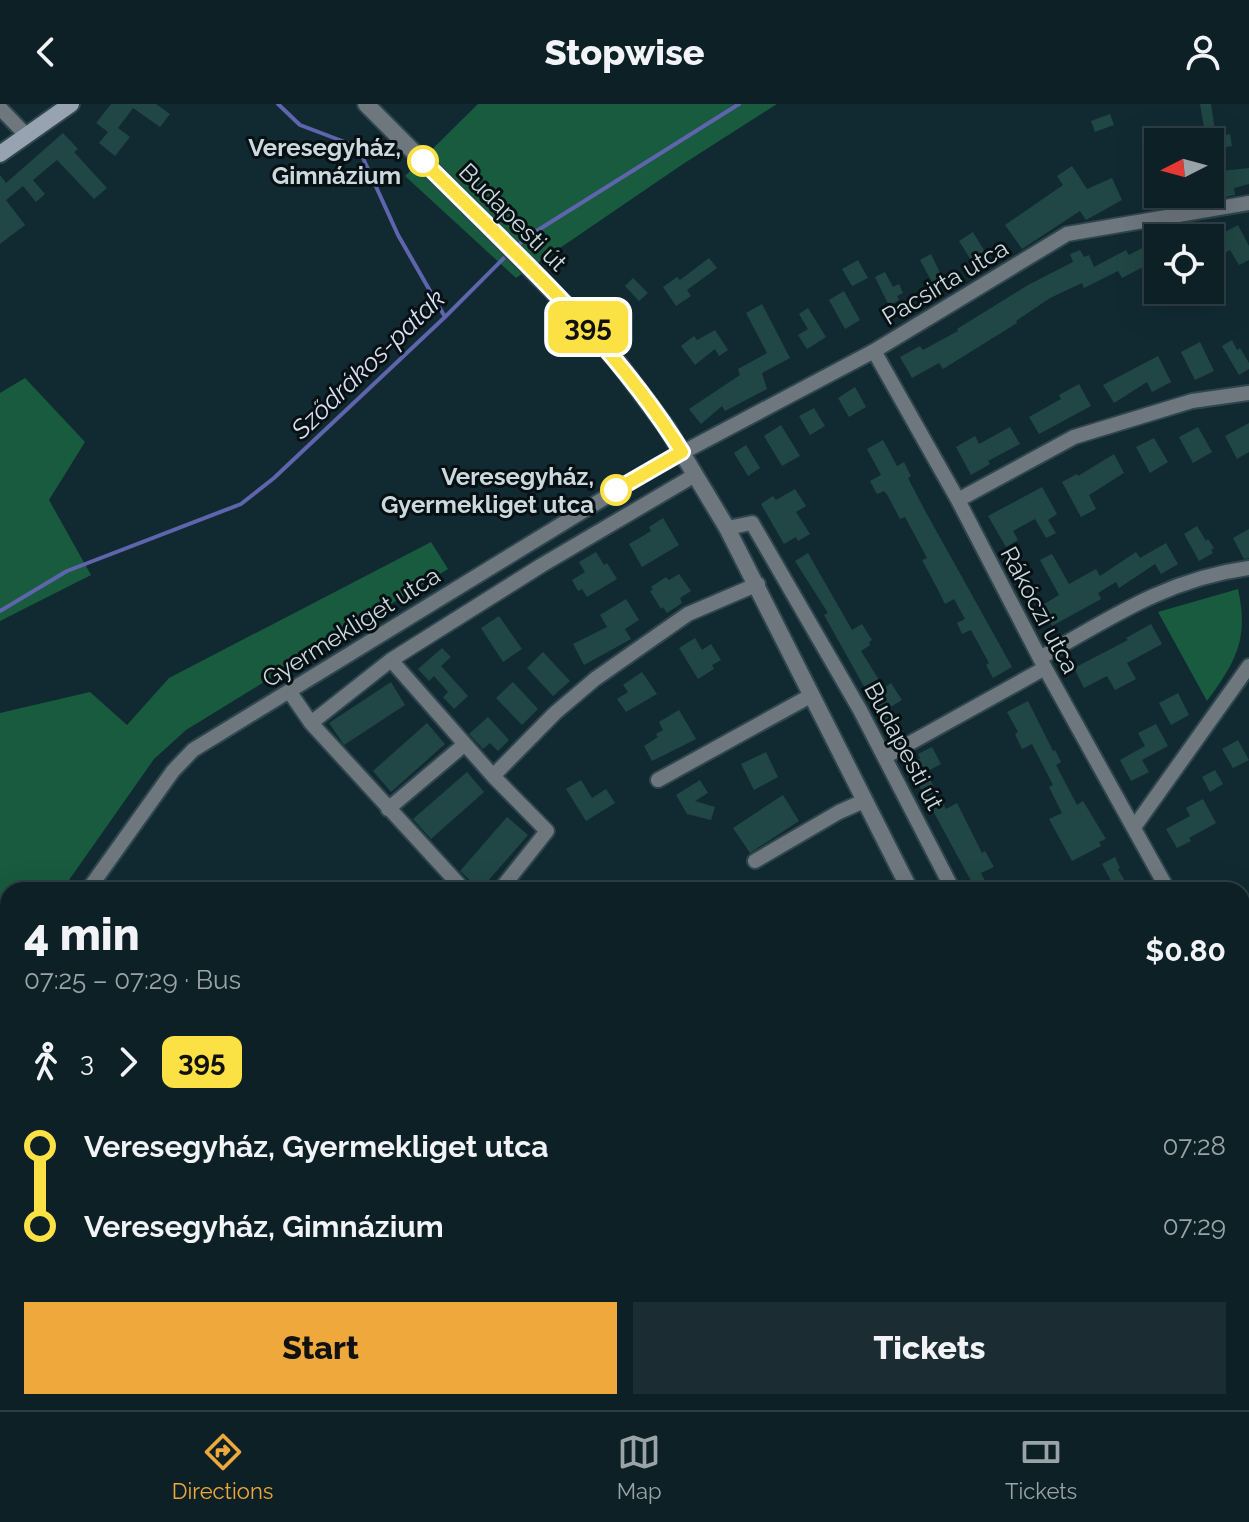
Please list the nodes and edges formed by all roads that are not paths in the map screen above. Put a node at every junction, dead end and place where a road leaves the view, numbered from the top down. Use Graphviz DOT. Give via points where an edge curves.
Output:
graph roads {
  1 [pos="71,104"];
  2 [pos="366,104"];
  3 [pos="0,108"];
  4 [pos="26,135"];
  5 [pos="0,154"];
  6 [pos="1249,203"];
  7 [pos="874,351"];
  8 [pos="1249,393"];
  9 [pos="682,452"];
  10 [pos="695,475"];
  11 [pos="958,500"];
  12 [pos="727,528"];
  13 [pos="1249,568"];
  14 [pos="758,584"];
  15 [pos="391,660"];
  16 [pos="1042,663"];
  17 [pos="1249,666"];
  18 [pos="289,691"];
  19 [pos="812,695"];
  20 [pos="311,723"];
  21 [pos="465,744"];
  22 [pos="885,757"];
  23 [pos="493,776"];
  24 [pos="658,780"];
  25 [pos="864,801"];
  26 [pos="388,809"];
  27 [pos="1135,826"];
  28 [pos="755,861"];
  29 [pos="94,882"];
  30 [pos="456,882"];
  31 [pos="506,882"];
  32 [pos="906,882"];
  33 [pos="949,882"];
  34 [pos="1164,882"];
  1 -- 4 [label="main road"];
  2 -- 9 [label="street, Budapesti út" via="561,298 620,365"];
  3 -- 4 [label="street"];
  4 -- 5 [label="main road"];
  6 -- 7 [label="street, Pacsirta utca" via="1067,234"];
  7 -- 9 [label="street, Pacsirta utca"];
  7 -- 11 [label="street, Rákóczi utca"];
  8 -- 11 [label="street" via="1192,401 1074,437"];
  9 -- 10 [label="street, Budapesti út"];
  9 -- 18 [label="street, Gyermekliget utca"];
  10 -- 12 [label="street, Budapesti út"];
  10 -- 15 [label="street, Gyermekliget utca"];
  11 -- 16 [label="street, Rákóczi utca"];
  12 -- 14 [label="street, Budapesti út"];
  12 -- 22 [label="street, Budapesti út" via="752,523"];
  13 -- 16 [label="street" via="1177,584 1132,605"];
  14 -- 19 [label="street, Budapesti út"];
  14 -- 23 [label="street" via="688,614 595,679"];
  15 -- 20 [label="street, Gyermekliget utca"];
  15 -- 21 [label="street"];
  16 -- 22 [label="street"];
  16 -- 27 [label="street, Rákóczi utca"];
  17 -- 27 [label="street"];
  18 -- 20 [label="street"];
  18 -- 29 [label="street, Gyermekliget utca" via="193,750"];
  19 -- 24 [label="street"];
  19 -- 25 [label="street, Budapesti út"];
  20 -- 26 [label="street"];
  21 -- 23 [label="street"];
  21 -- 26 [label="street"];
  22 -- 33 [label="street, Budapesti út"];
  23 -- 31 [label="street" via="547,831"];
  25 -- 28 [label="street"];
  25 -- 32 [label="street, Budapesti út"];
  26 -- 30 [label="street"];
  27 -- 34 [label="street, Rákóczi utca"];
}
